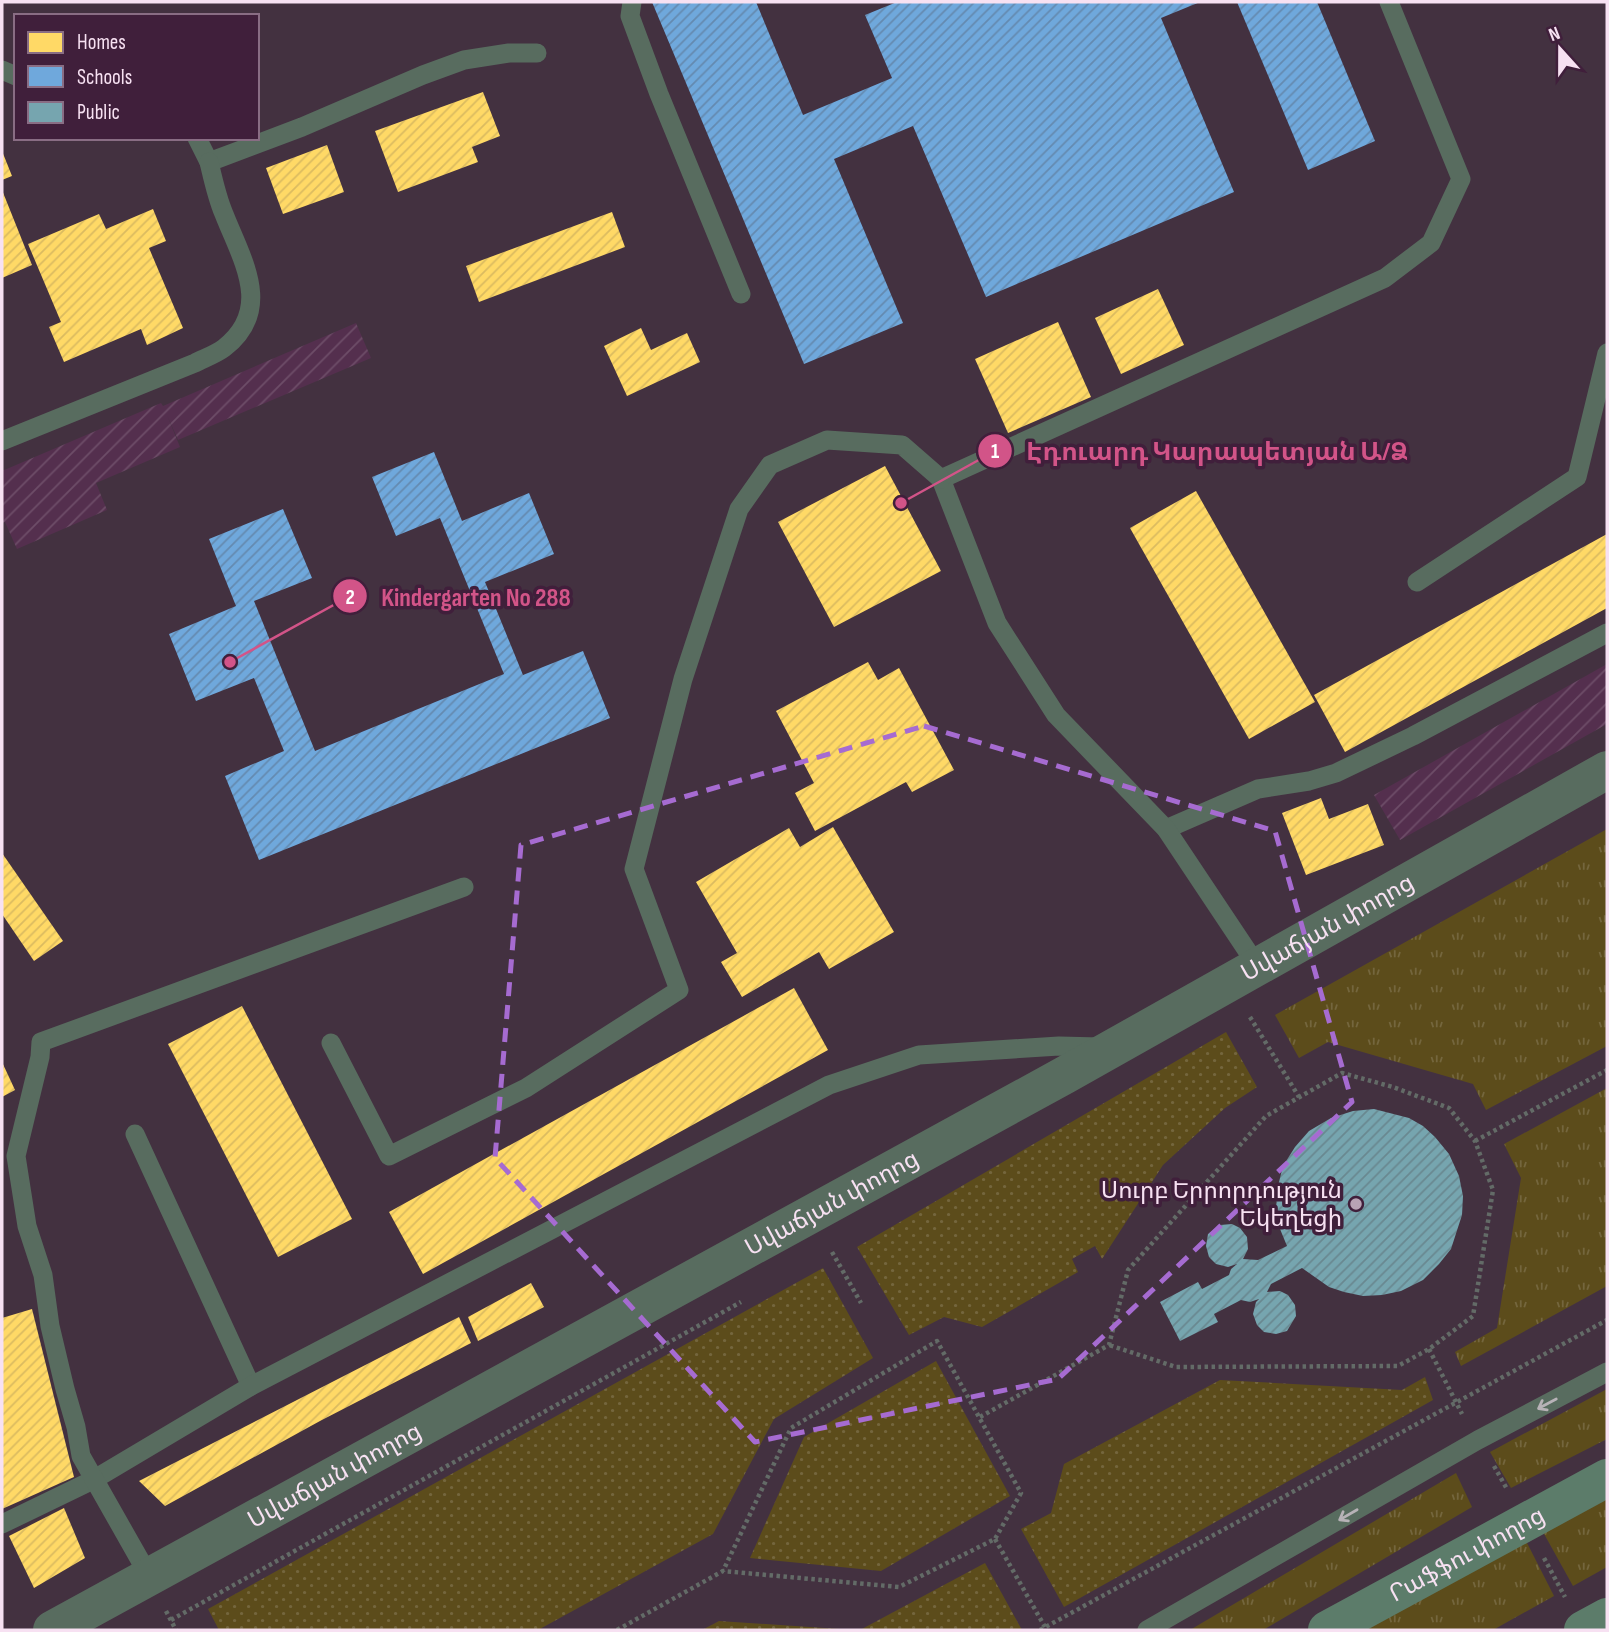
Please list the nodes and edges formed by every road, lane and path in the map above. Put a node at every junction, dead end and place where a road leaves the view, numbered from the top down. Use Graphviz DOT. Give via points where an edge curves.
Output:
graph roads {
  1 [pos="632,2"];
  2 [pos="1389,2"];
  3 [pos="537,53"];
  4 [pos="198,140"];
  5 [pos="209,162"];
  6 [pos="741,295"];
  7 [pos="1607,353"];
  8 [pos="2,441"];
  9 [pos="941,479"];
  10 [pos="1417,582"];
  11 [pos="1607,634"];
  12 [pos="1607,770"];
  13 [pos="1166,829"];
  14 [pos="464,887"];
  15 [pos="1258,967"];
  16 [pos="1247,1013"];
  17 [pos="331,1043"];
  18 [pos="1112,1048"];
  19 [pos="1607,1070"];
  20 [pos="1299,1097"];
  21 [pos="135,1134"];
  22 [pos="1475,1141"];
  23 [pos="832,1252"];
  24 [pos="862,1303"];
  25 [pos="1607,1320"];
  26 [pos="1109,1345"];
  27 [pos="1429,1349"];
  28 [pos="1607,1372"];
  29 [pos="251,1386"];
  30 [pos="1454,1402"];
  31 [pos="980,1418"];
  32 [pos="1478,1440"];
  33 [pos="1607,1478"];
  34 [pos="93,1480"];
  35 [pos="1511,1496"];
  36 [pos="2,1524"];
  37 [pos="995,1539"];
  38 [pos="1544,1557"];
  39 [pos="723,1571"];
  40 [pos="149,1576"];
  41 [pos="1607,1617"];
  42 [pos="1576,1618"];
  43 [pos="63,1628"];
  44 [pos="1042,1629"];
  45 [pos="617,1630"];
  46 [pos="1147,1630"];
  47 [pos="1327,1630"];
  1 -- 6 [label="lane" via="630,16 654,81"];
  2 -- 9 [label="lane" via="1461,179 1431,243 1385,278"];
  3 -- 5 [label="lane" via="464,60"];
  4 -- 5 [label="lane"];
  5 -- 8 [label="lane" via="253,292 238,335 195,363"];
  7 -- 10 [label="lane" via="1577,477"];
  9 -- 13 [label="lane" via="1004,635 1056,715"];
  9 -- 17 [label="lane" via="902,445 827,440 770,465 739,509 684,679 634,869 679,990 526,1088 388,1156"];
  11 -- 13 [label="lane" via="1336,773 1258,789"];
  12 -- 15 [label="street, Սվաճյան փողոց"];
  13 -- 15 [label="lane"];
  14 -- 34 [label="lane" via="41,1042 16,1156 18,1178 81,1456"];
  15 -- 18 [label="street, Սվաճյան փողոց"];
  16 -- 20 [label="path"];
  18 -- 29 [label="lane" via="1059,1046 919,1055 829,1085"];
  18 -- 40 [label="street, Սվաճյան փողոց"];
  19 -- 22 [label="path"];
  20 -- 22 [label="path" via="1342,1073 1449,1108"];
  20 -- 26 [label="path" via="1266,1116 1128,1270"];
  21 -- 29 [label="lane"];
  22 -- 27 [label="path" via="1493,1190 1473,1315"];
  23 -- 24 [label="path"];
  25 -- 30 [label="path"];
  26 -- 27 [label="path" via="1176,1367 1398,1366"];
  26 -- 31 [label="path"];
  27 -- 30 [label="path"];
  28 -- 32 [label="lane, one-way"];
  29 -- 34 [label="lane"];
  30 -- 32 [label="path"];
  30 -- 44 [label="path"];
  31 -- 37 [label="path" via="1021,1493"];
  31 -- 39 [label="path" via="937,1341 792,1429"];
  32 -- 35 [label="path"];
  32 -- 46 [label="lane, one-way"];
  33 -- 47 [label="main road, Րաֆֆու փողոց"];
  34 -- 36 [label="lane"];
  34 -- 40 [label="lane"];
  37 -- 39 [label="path" via="899,1587"];
  37 -- 44 [label="path"];
  38 -- 42 [label="path"];
  39 -- 45 [label="path"];
  40 -- 43 [label="street, Սվաճյան փողոց"];
  41 -- 42 [label="main road"];
}
